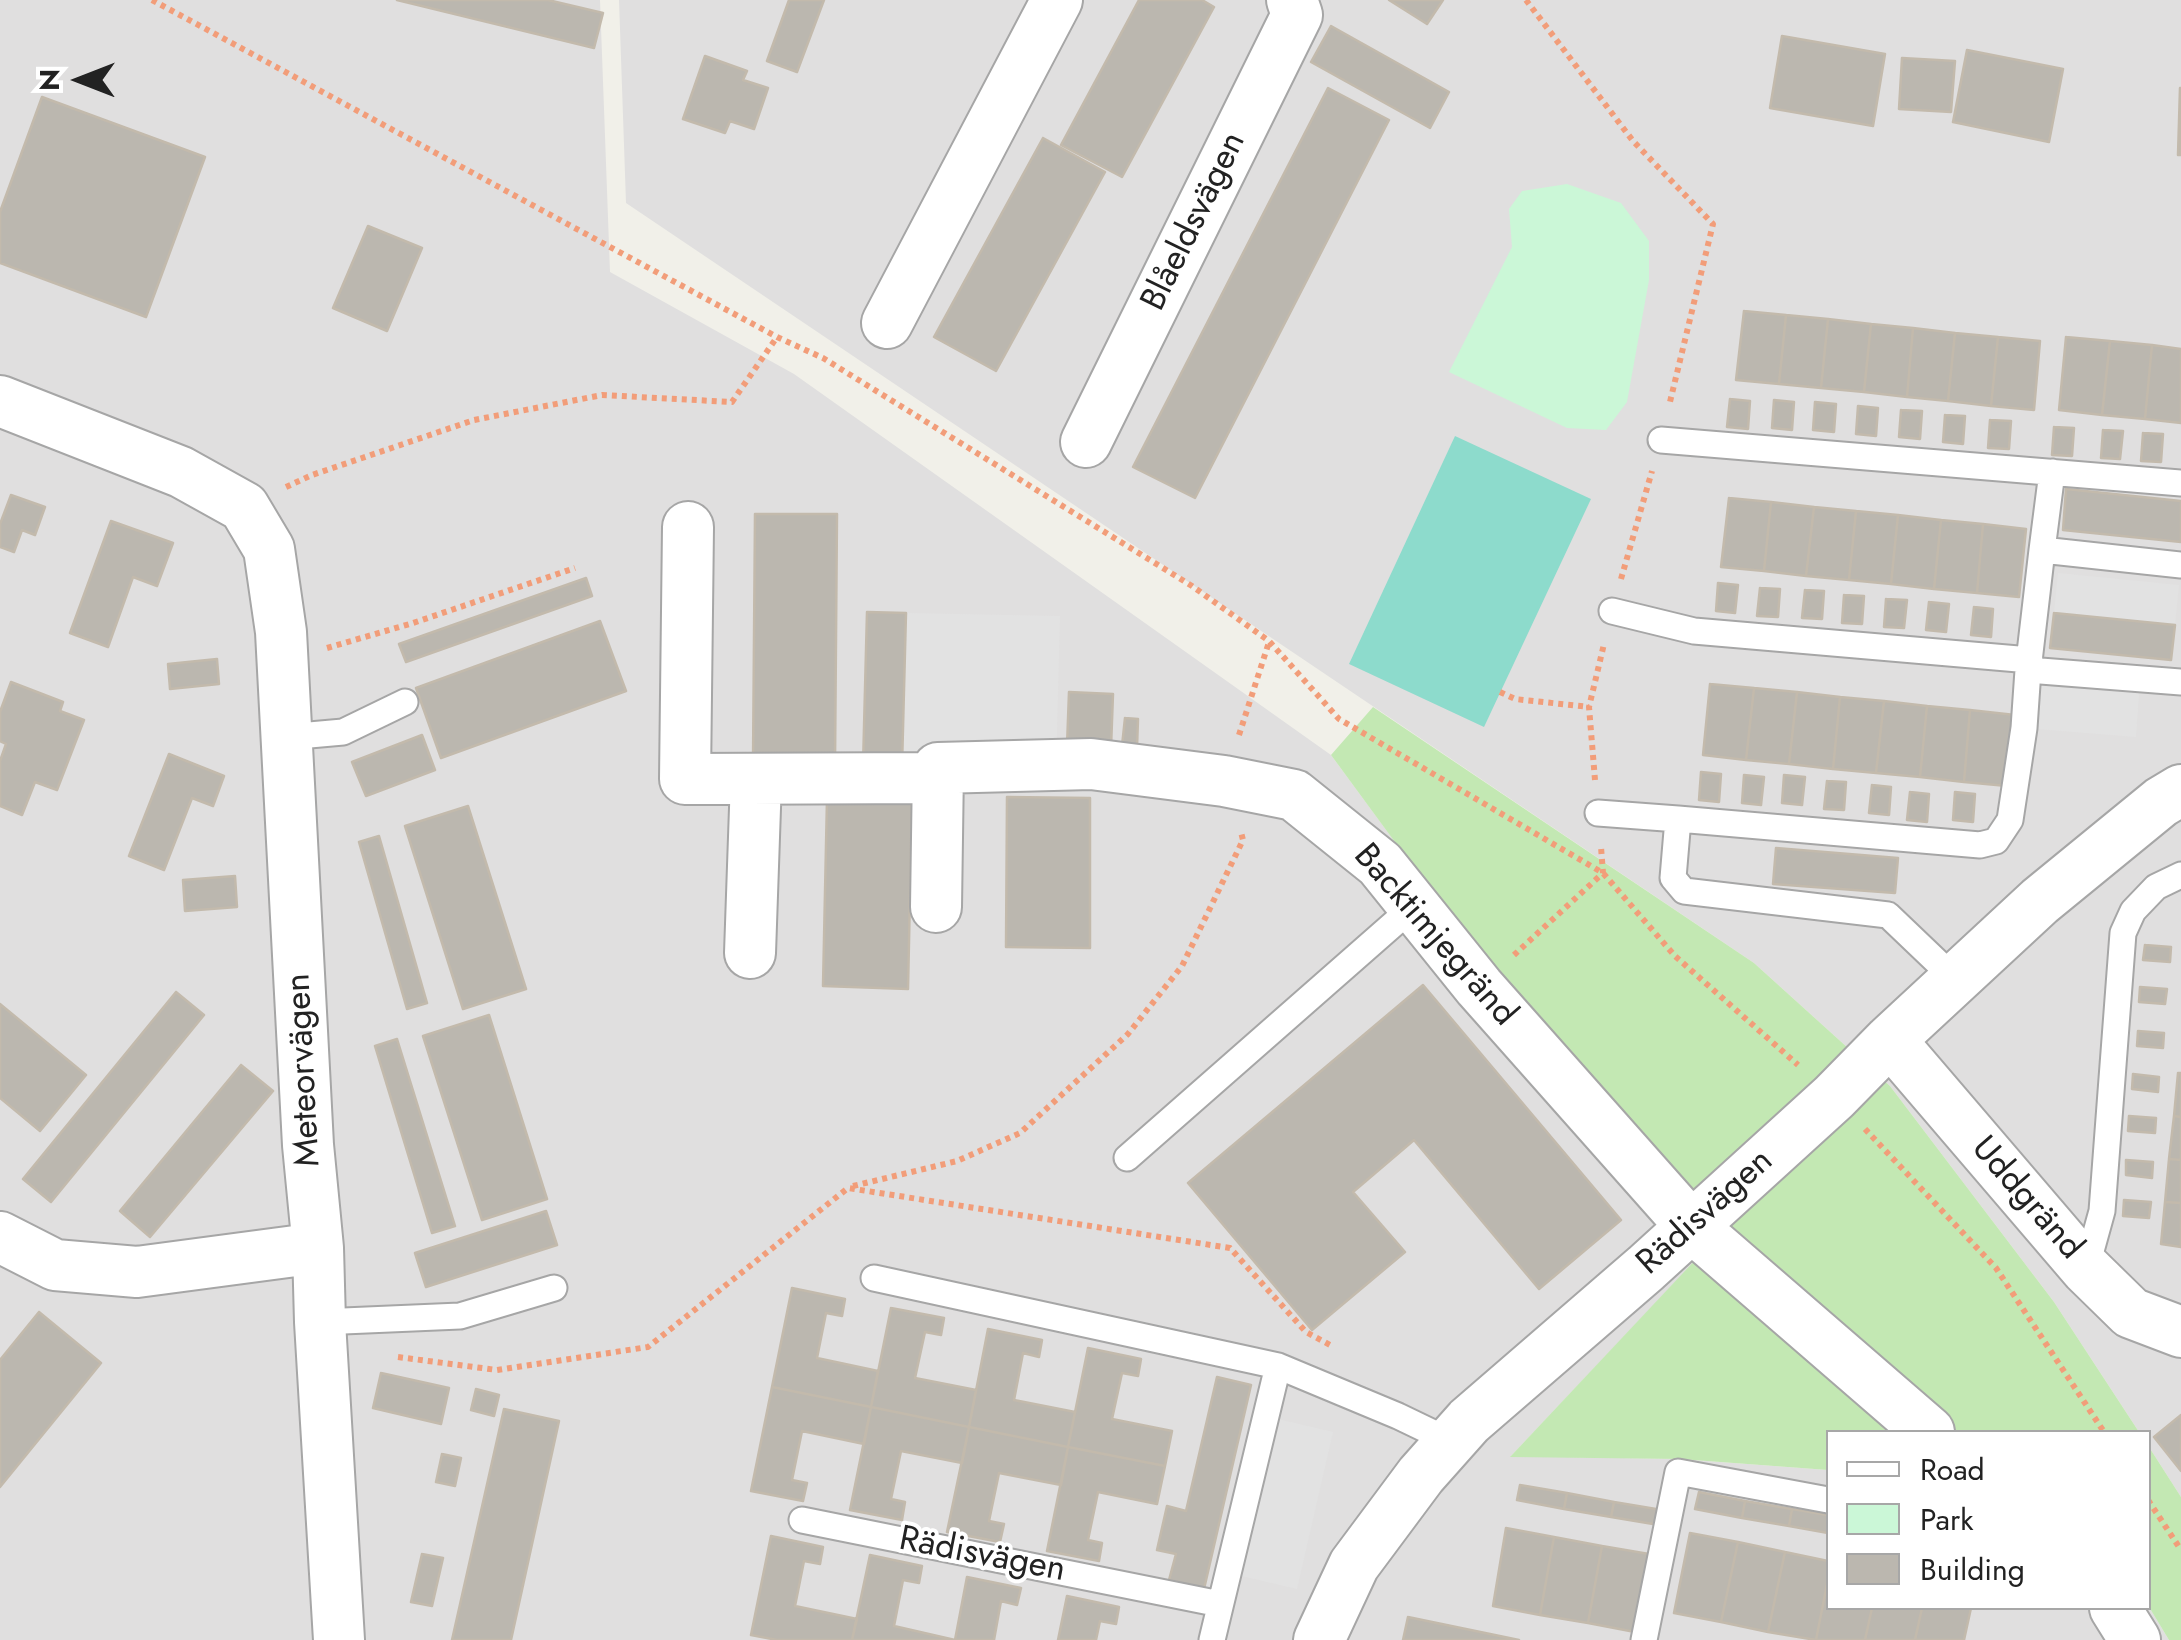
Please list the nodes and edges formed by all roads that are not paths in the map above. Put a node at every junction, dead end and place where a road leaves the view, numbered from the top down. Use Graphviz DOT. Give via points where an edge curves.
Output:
graph roads {
  1 [pos="1057,0"];
  2 [pos="1292,0"];
  3 [pos="886,323"];
  4 [pos="0,401"];
  5 [pos="1661,440"];
  6 [pos="1086,442"];
  7 [pos="2052,472"];
  8 [pos="2181,483"];
  9 [pos="688,527"];
  10 [pos="2042,550"];
  11 [pos="2181,565"];
  12 [pos="1612,611"];
  13 [pos="2029,665"];
  14 [pos="2181,682"];
  15 [pos="405,702"];
  16 [pos="287,737"];
  17 [pos="756,778"];
  18 [pos="938,778"];
  19 [pos="2181,790"];
  20 [pos="1598,813"];
  21 [pos="1678,818"];
  22 [pos="2181,875"];
  23 [pos="1414,906"];
  24 [pos="936,907"];
  25 [pos="750,953"];
  26 [pos="1955,979"];
  27 [pos="1890,1040"];
  28 [pos="1127,1158"];
  29 [pos="1690,1226"];
  30 [pos="0,1237"];
  31 [pos="318,1248"];
  32 [pos="2086,1269"];
  33 [pos="874,1278"];
  34 [pos="554,1288"];
  35 [pos="320,1322"];
  36 [pos="2181,1332"];
  37 [pos="1278,1366"];
  38 [pos="1927,1430"];
  39 [pos="1452,1442"];
  40 [pos="1826,1500"];
  41 [pos="802,1520"];
  42 [pos="1220,1604"];
  43 [pos="2116,1610"];
  44 [pos="339,1640"];
  45 [pos="1212,1640"];
  46 [pos="1319,1640"];
  47 [pos="1644,1640"];
  48 [pos="2135,1640"];
  1 -- 3 [label="street"];
  2 -- 6 [label="street, Blåeldsvägen" via="1296,15"];
  4 -- 16 [label="street, Meteorvägen" via="180,472 244,507 269,549"];
  5 -- 7 [label="lane"];
  7 -- 8 [label="lane"];
  7 -- 10 [label="lane"];
  9 -- 17 [label="street, Backtimjegränd" via="685,779"];
  10 -- 11 [label="lane"];
  10 -- 13 [label="lane"];
  12 -- 13 [label="lane" via="1694,631"];
  13 -- 14 [label="lane"];
  13 -- 21 [label="lane" via="2010,820 1996,841"];
  15 -- 16 [label="lane" via="343,732"];
  16 -- 31 [label="street, Meteorvägen"];
  17 -- 18 [label="street, Backtimjegränd"];
  17 -- 25 [label="street"];
  18 -- 23 [label="street, Backtimjegränd" via="938,768 1091,764 1294,794 1380,864"];
  18 -- 24 [label="street"];
  19 -- 26 [label="street, Rädisvägen" via="2040,901"];
  20 -- 21 [label="lane"];
  21 -- 26 [label="lane" via="1673,878 1684,891 1888,915"];
  22 -- 32 [label="lane" via="2156,886 2124,933 2102,1211"];
  23 -- 28 [label="lane"];
  23 -- 29 [label="street, Backtimjegränd"];
  26 -- 27 [label="street, Rädisvägen"];
  27 -- 29 [label="street, Rädisvägen"];
  27 -- 32 [label="street, Uddgränd"];
  29 -- 38 [label="street, Backtimjegränd"];
  29 -- 39 [label="street, Rädisvägen"];
  30 -- 31 [label="street" via="55,1264 137,1272"];
  31 -- 35 [label="street, Meteorvägen"];
  32 -- 36 [label="street, Uddgränd" via="2131,1313"];
  33 -- 37 [label="lane"];
  34 -- 35 [label="lane" via="460,1316"];
  35 -- 44 [label="street, Meteorvägen"];
  37 -- 39 [label="lane"];
  37 -- 42 [label="lane"];
  39 -- 46 [label="street, Rädisvägen" via="1420,1474 1354,1565"];
  40 -- 47 [label="lane" via="1678,1472"];
  41 -- 42 [label="lane, Rädisvägen"];
  42 -- 45 [label="lane"];
  43 -- 48 [label="street"];
}
